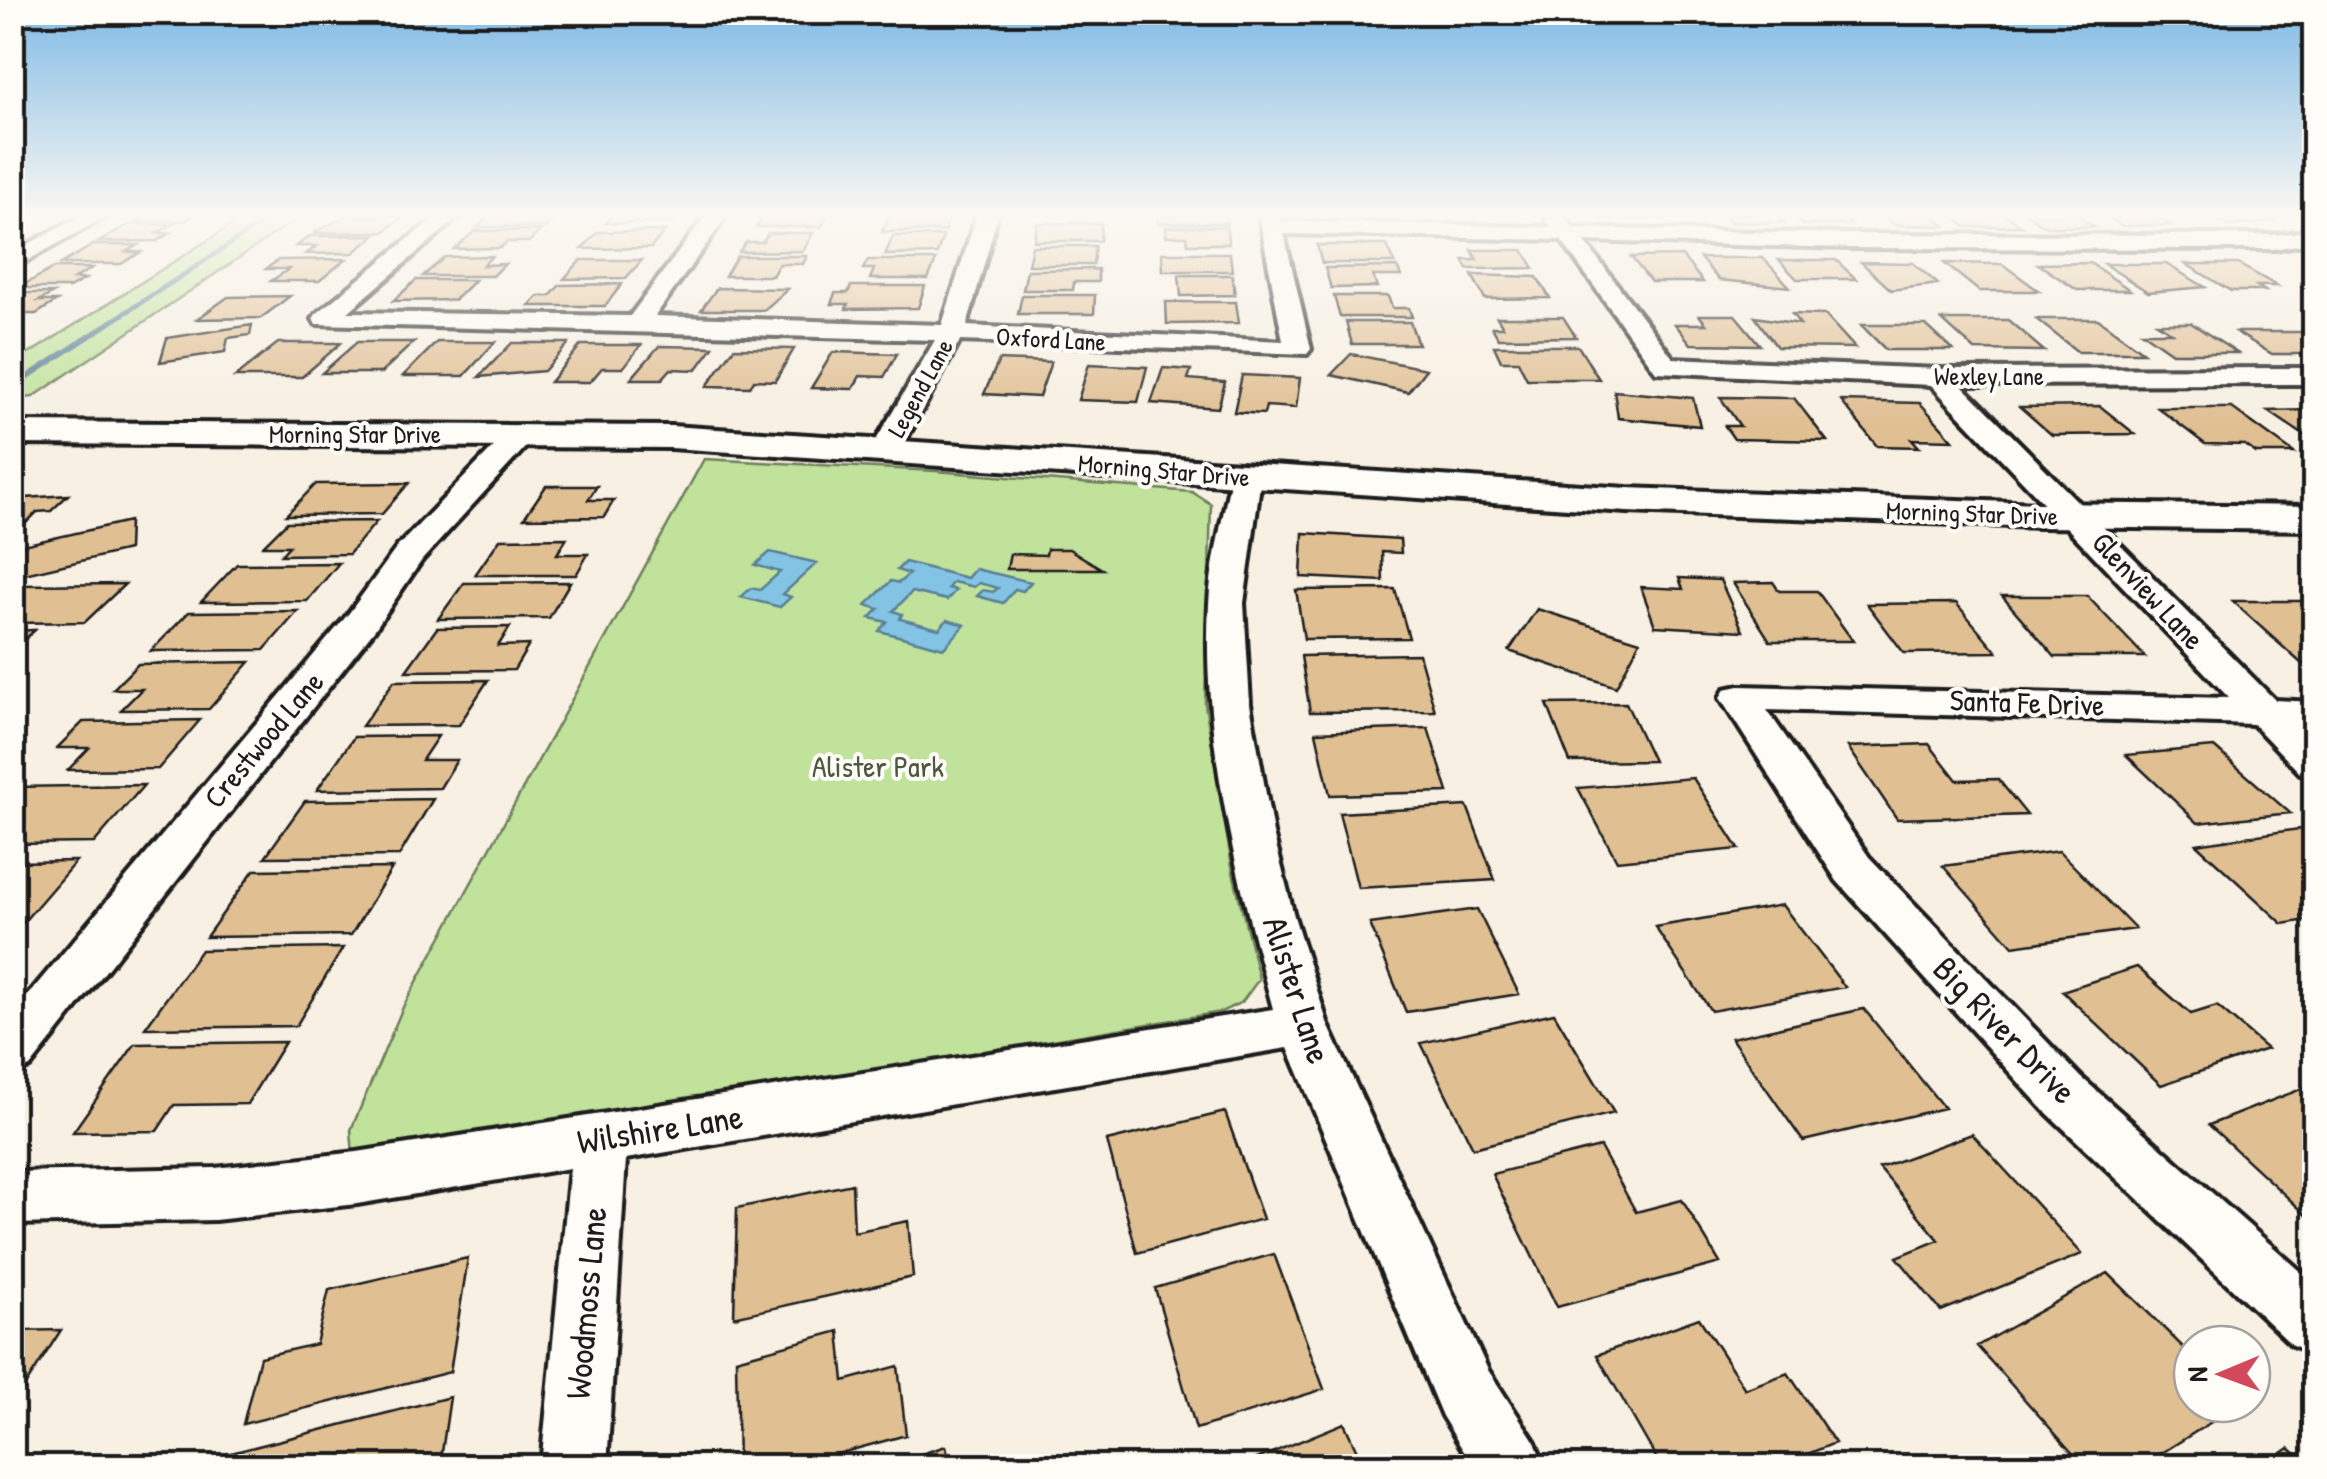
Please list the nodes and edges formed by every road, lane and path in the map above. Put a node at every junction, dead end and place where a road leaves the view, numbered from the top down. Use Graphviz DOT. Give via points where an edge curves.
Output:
graph roads {
  1 [pos="368,283"];
  2 [pos="668,283"];
  3 [pos="967,283"];
  4 [pos="1283,283"];
  5 [pos="1604,283"];
  6 [pos="638,324"];
  7 [pos="952,333"];
  8 [pos="1939,376"];
  9 [pos="2314,376"];
  10 [pos="12,433"];
  11 [pos="522,434"];
  12 [pos="887,448"];
  13 [pos="1246,477"];
  14 [pos="2078,517"];
  15 [pos="2314,518"];
  16 [pos="1740,698"];
  17 [pos="2261,712"];
  18 [pos="2314,714"];
  19 [pos="2314,763"];
  20 [pos="1303,1025"];
  21 [pos="12,1052"];
  22 [pos="600,1139"];
  23 [pos="12,1198"];
  24 [pos="2314,1323"];
  25 [pos="574,1466"];
  26 [pos="1511,1466"];
  1 -- 6 [label="street, Oxford Lane" via="325,318"];
  2 -- 6 [label="street"];
  3 -- 7 [label="street, Legend Lane"];
  4 -- 7 [label="street, Oxford Lane" via="1298,350"];
  5 -- 8 [label="street, Wexley Lane" via="1665,366"];
  6 -- 7 [label="street, Oxford Lane"];
  7 -- 12 [label="street, Legend Lane"];
  8 -- 9 [label="street, Wexley Lane"];
  8 -- 14 [label="street, Glenview Lane"];
  10 -- 11 [label="street, Morning Star Drive"];
  11 -- 12 [label="street, Morning Star Drive"];
  11 -- 21 [label="street, Crestwood Lane" via="410,552 362,621"];
  12 -- 13 [label="street, Morning Star Drive"];
  13 -- 14 [label="street, Morning Star Drive"];
  13 -- 20 [label="street, Alister Lane" via="1226,603 1232,704 1251,833"];
  14 -- 15 [label="street, Morning Star Drive"];
  14 -- 17 [label="street, Glenview Lane"];
  16 -- 17 [label="street, Santa Fe Drive"];
  16 -- 24 [label="street, Big River Drive" via="1853,869 2062,1093"];
  17 -- 18 [label="street, Santa Fe Drive"];
  17 -- 19 [label="street, Glenview Lane"];
  20 -- 22 [label="street, Wilshire Lane"];
  20 -- 26 [label="street, Alister Lane" via="1465,1392"];
  22 -- 23 [label="street, Wilshire Lane" via="215,1194"];
  22 -- 25 [label="street, Woodmoss Lane"];
}
